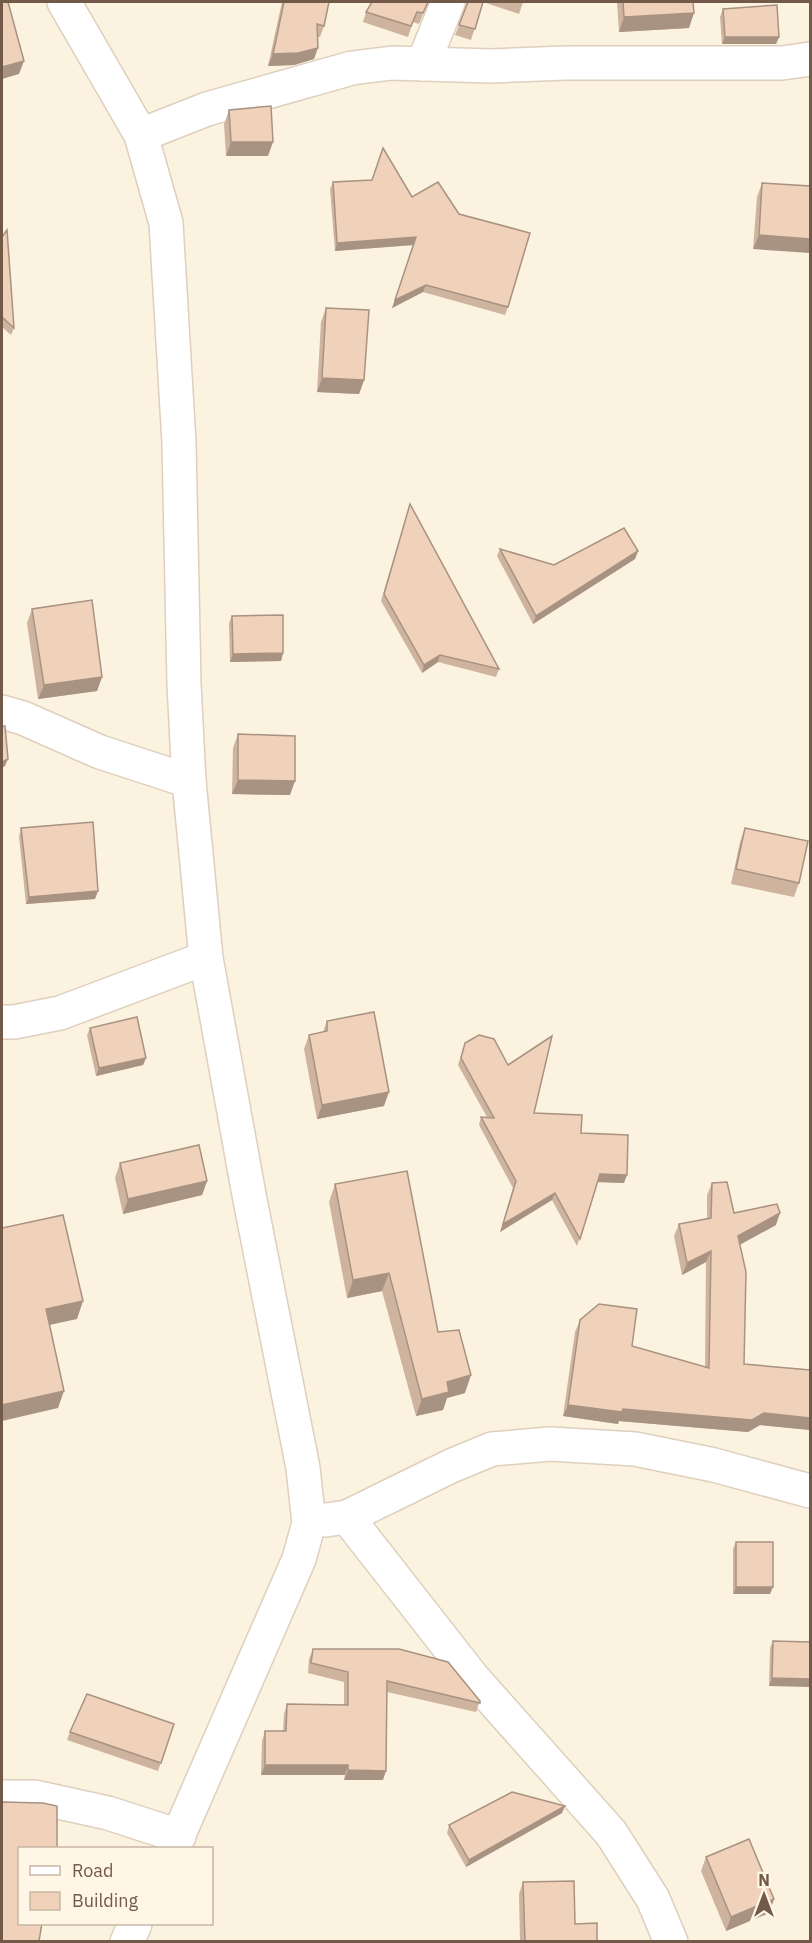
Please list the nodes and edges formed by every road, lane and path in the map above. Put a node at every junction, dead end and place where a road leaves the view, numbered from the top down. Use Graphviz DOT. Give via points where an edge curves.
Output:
graph roads {
  1 [pos="64,2"];
  2 [pos="448,2"];
  3 [pos="810,60"];
  4 [pos="423,64"];
  5 [pos="141,135"];
  6 [pos="2,712"];
  7 [pos="189,781"];
  8 [pos="206,958"];
  9 [pos="2,1022"];
  10 [pos="810,1491"];
  11 [pos="347,1517"];
  12 [pos="309,1523"];
  13 [pos="2,1797"];
  14 [pos="176,1842"];
  15 [pos="134,1925"];
  16 [pos="127,1941"];
  17 [pos="671,1941"];
  1 -- 5 [label="street"];
  2 -- 4 [label="street"];
  3 -- 4 [label="street"];
  4 -- 5 [label="street" via="352,68 207,109"];
  5 -- 7 [label="street" via="166,223 179,443"];
  6 -- 7 [label="street" via="100,752"];
  7 -- 8 [label="street"];
  8 -- 9 [label="street" via="60,1013"];
  8 -- 12 [label="street" via="303,1468"];
  10 -- 11 [label="street" via="635,1449 550,1444 492,1449"];
  11 -- 12 [label="street"];
  11 -- 17 [label="street" via="473,1678 611,1833 653,1899"];
  12 -- 14 [label="street" via="298,1559"];
  13 -- 14 [label="street" via="35,1797 108,1813"];
  15 -- 16 [label="street"];
}
